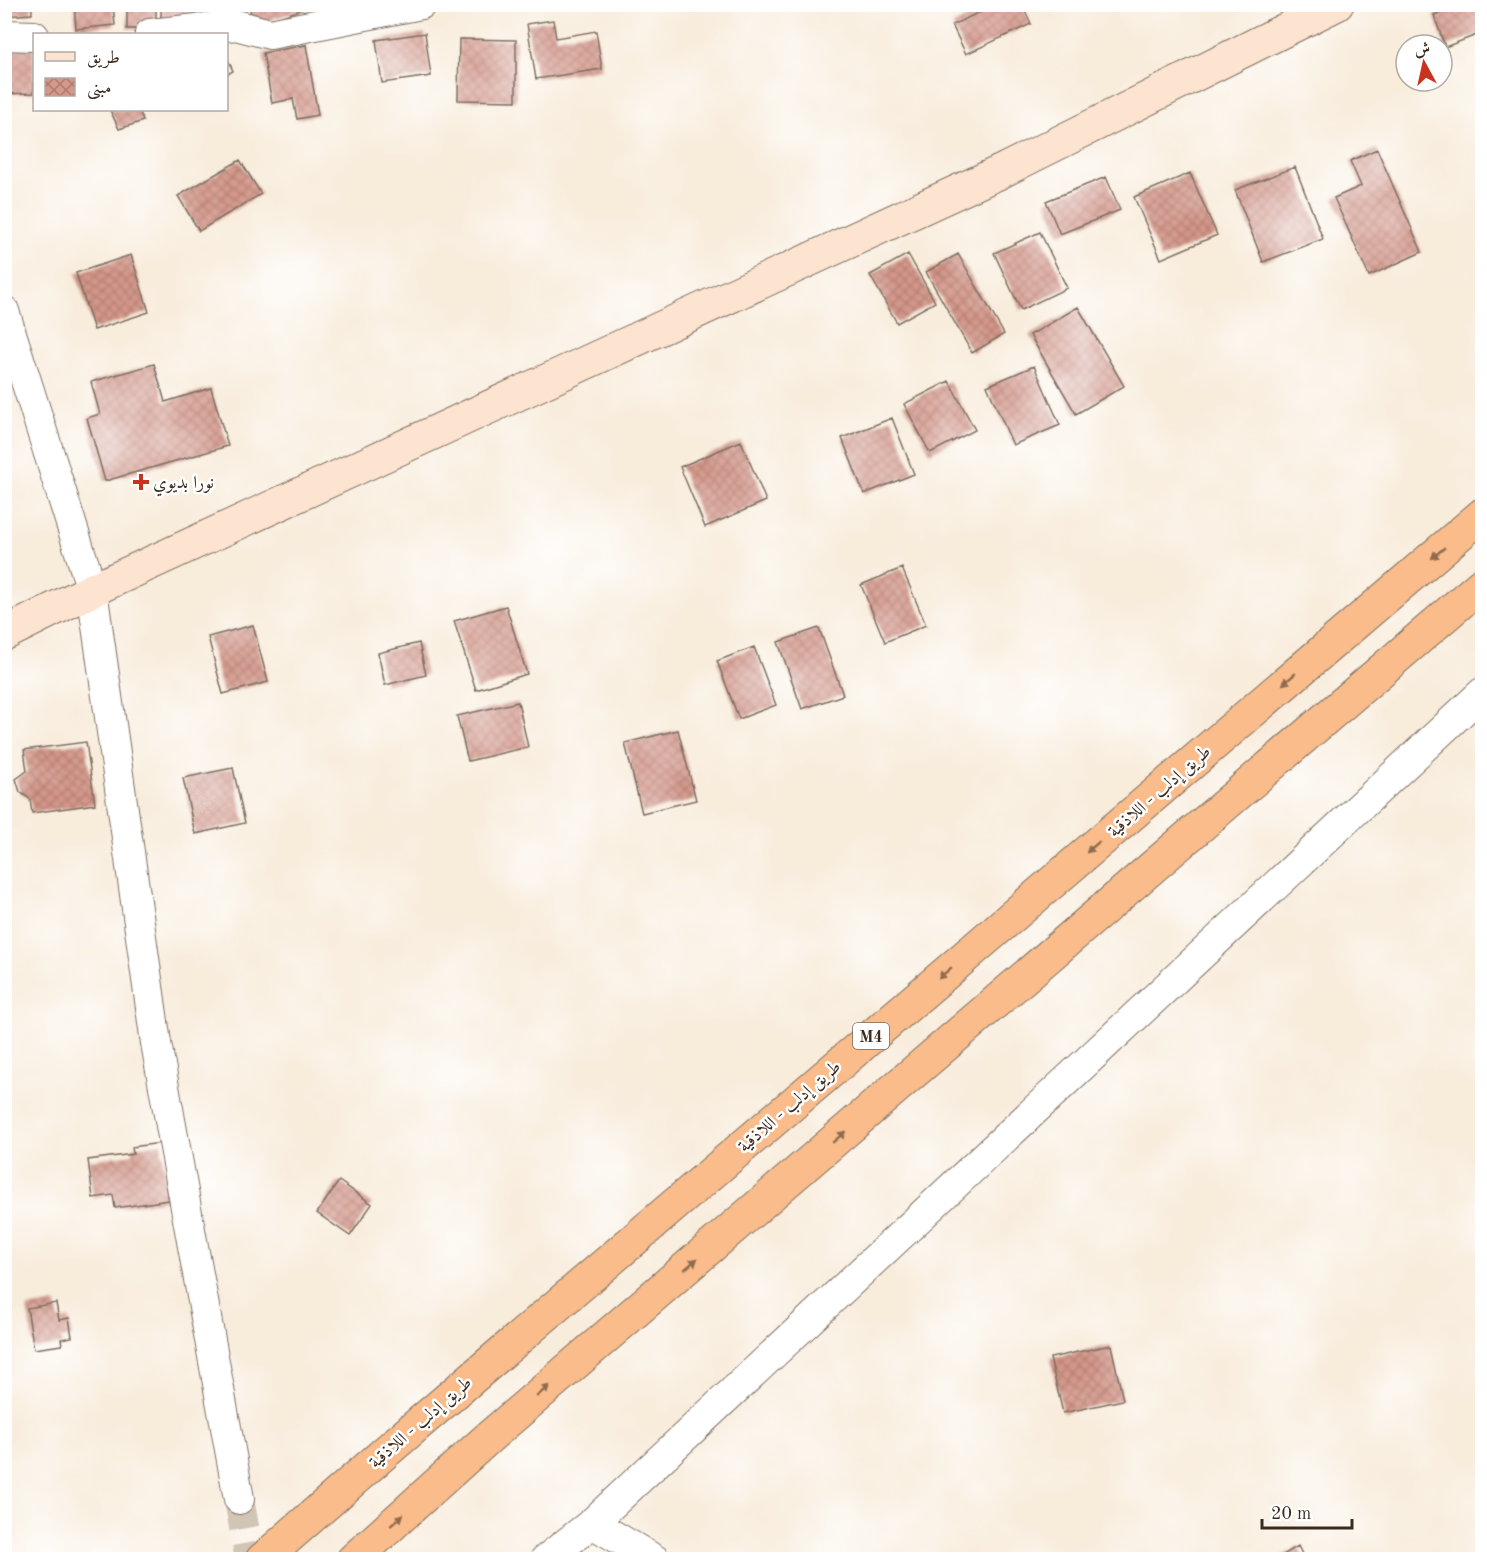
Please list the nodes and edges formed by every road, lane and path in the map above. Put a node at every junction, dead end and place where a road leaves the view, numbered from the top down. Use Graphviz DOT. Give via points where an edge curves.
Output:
graph roads {
  1 [pos="421,4"];
  2 [pos="1337,4"];
  3 [pos="160,33"];
  4 [pos="4,35"];
  5 [pos="33,36"];
  6 [pos="4,311"];
  7 [pos="1482,515"];
  8 [pos="1482,584"];
  9 [pos="92,590"];
  10 [pos="4,634"];
  11 [pos="1482,693"];
  12 [pos="239,1499"];
  13 [pos="592,1523"];
  14 [pos="262,1560"];
  15 [pos="353,1560"];
  16 [pos="545,1560"];
  17 [pos="655,1560"];
  1 -- 3 [label="street" via="270,34 236,25"];
  2 -- 9 [label="main road" via="1000,172"];
  4 -- 5 [label="street"];
  6 -- 9 [label="street"];
  7 -- 14 [label="highway, طريق إدلب - اللاذقية / M4, one-way"];
  15 -- 8 [label="highway, one-way" via="496,1432"];
  9 -- 10 [label="main road"];
  9 -- 12 [label="street" via="156,1043"];
  11 -- 13 [label="street"];
  13 -- 16 [label="street"];
  13 -- 17 [label="street"];
}
